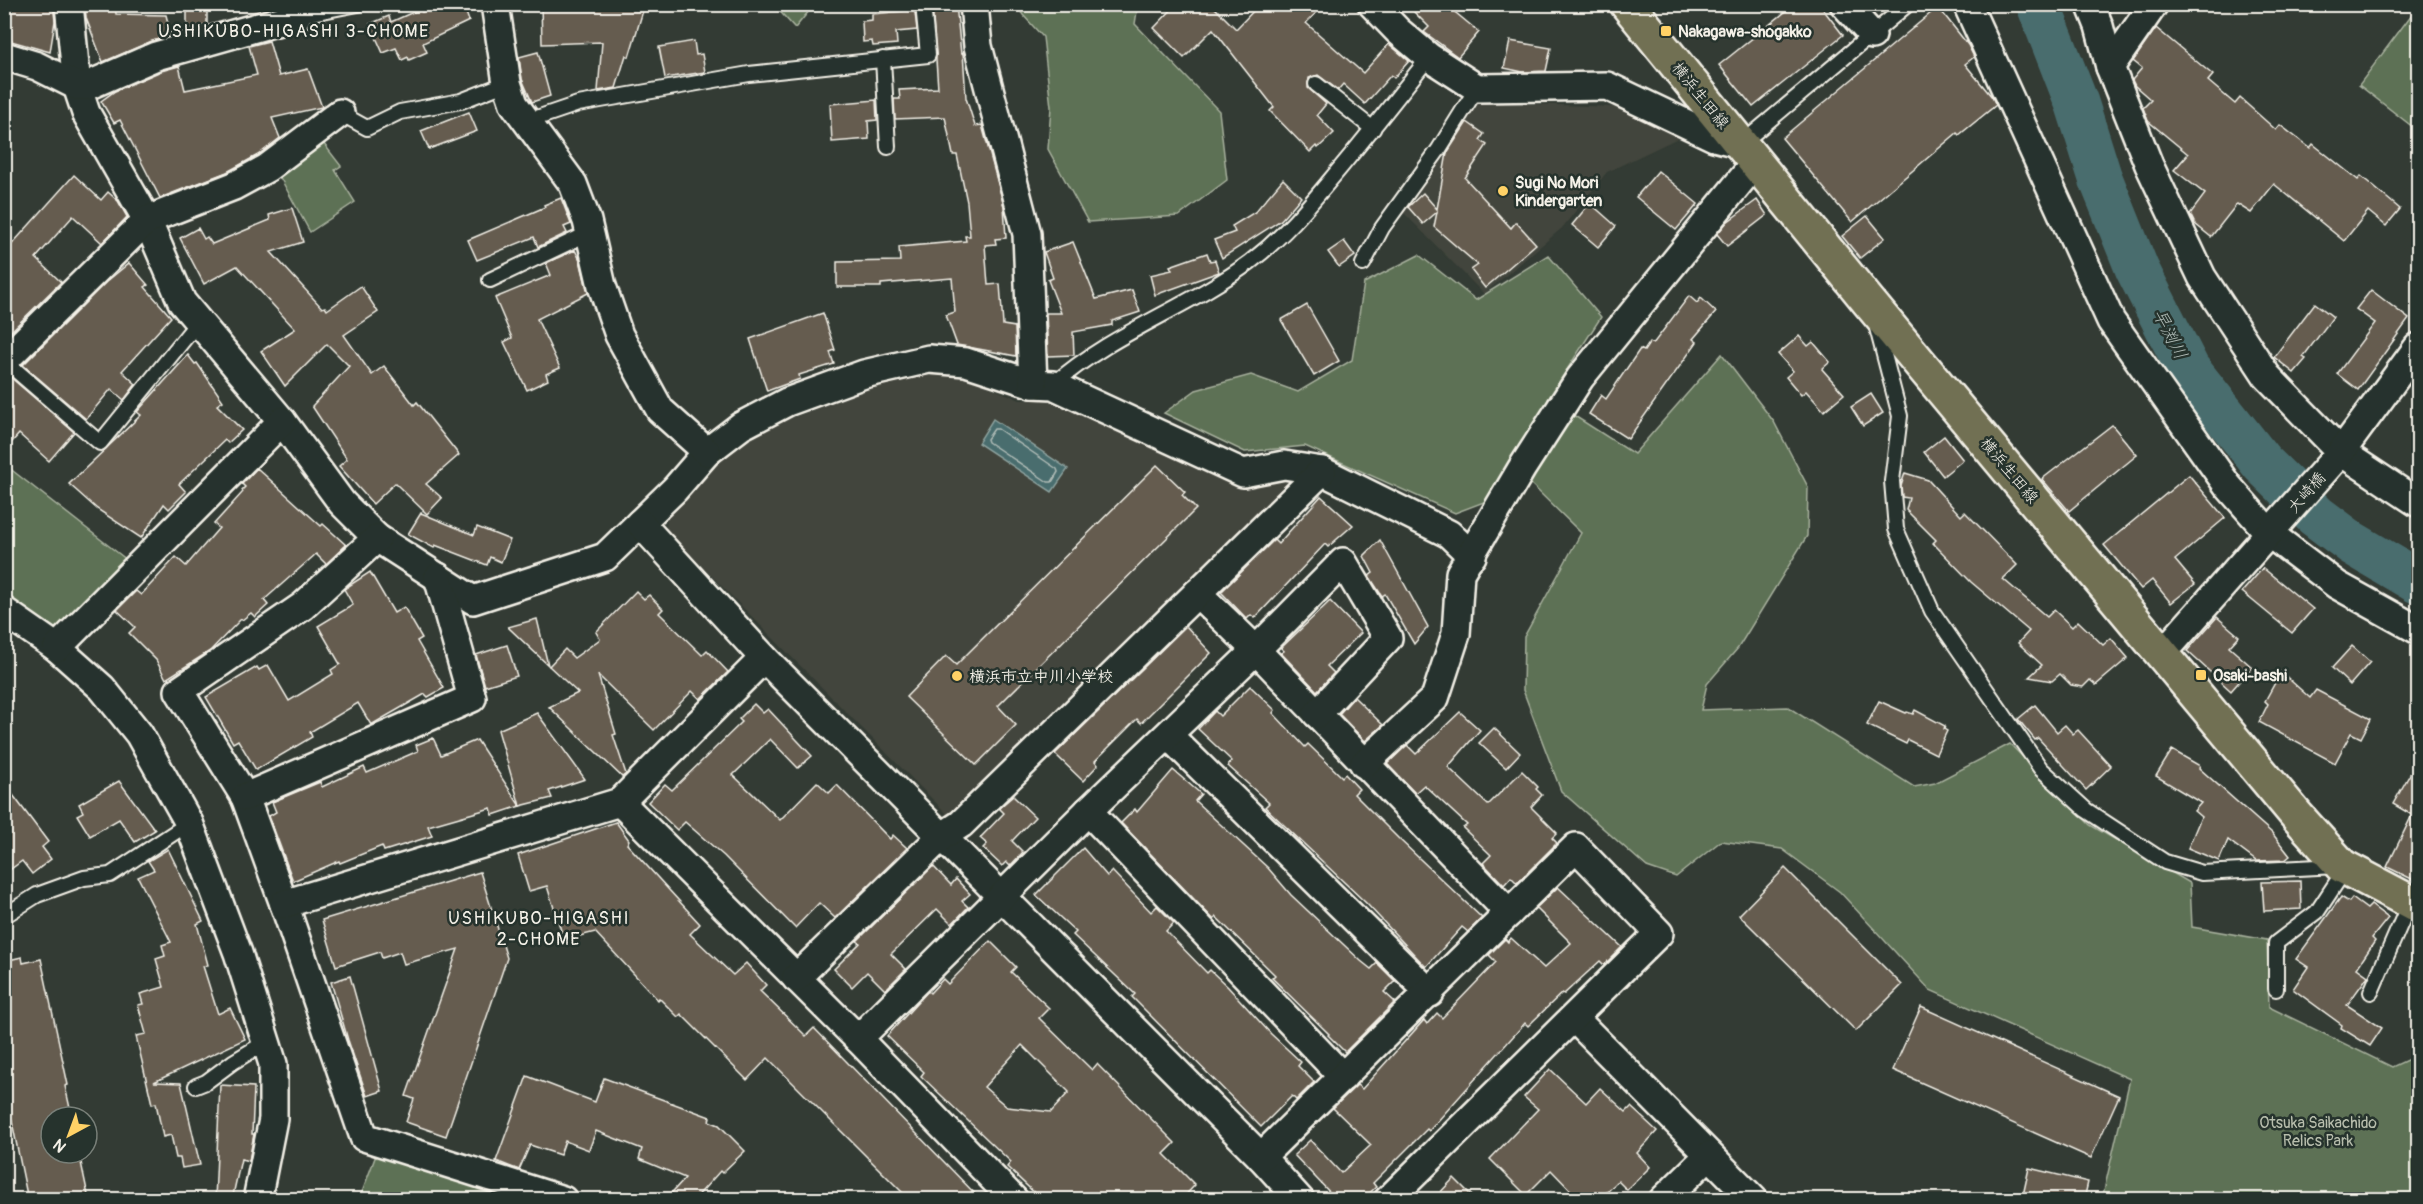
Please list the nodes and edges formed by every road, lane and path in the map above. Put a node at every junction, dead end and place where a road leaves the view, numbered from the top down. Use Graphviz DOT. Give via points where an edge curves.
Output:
graph roads {
  1 [pos="69,4"];
  2 [pos="358,4"];
  3 [pos="495,4"];
  4 [pos="923,4"];
  5 [pos="974,4"];
  6 [pos="1372,4"];
  7 [pos="1627,4"];
  8 [pos="1844,4"];
  9 [pos="1908,4"];
  10 [pos="1967,4"];
  11 [pos="2090,4"];
  12 [pos="2154,4"];
  13 [pos="295,10"];
  14 [pos="1872,35"];
  15 [pos="4,56"];
  16 [pos="1429,57"];
  17 [pos="883,59"];
  18 [pos="2110,67"];
  19 [pos="507,83"];
  20 [pos="1316,84"];
  21 [pos="77,86"];
  22 [pos="1477,88"];
  23 [pos="340,113"];
  24 [pos="528,121"];
  25 [pos="1373,129"];
  26 [pos="888,147"];
  27 [pos="1748,153"];
  28 [pos="147,220"];
  29 [pos="589,233"];
  30 [pos="1363,264"];
  31 [pos="490,280"];
  32 [pos="1868,301"];
  33 [pos="198,322"];
  34 [pos="2418,347"];
  35 [pos="5,361"];
  36 [pos="1043,384"];
  37 [pos="282,421"];
  38 [pos="707,452"];
  39 [pos="2338,455"];
  40 [pos="1322,471"];
  41 [pos="2418,503"];
  42 [pos="640,523"];
  43 [pos="2273,530"];
  44 [pos="377,538"];
  45 [pos="1472,556"];
  46 [pos="438,577"];
  47 [pos="1197,593"];
  48 [pos="4,611"];
  49 [pos="2418,630"];
  50 [pos="57,648"];
  51 [pos="1256,650"];
  52 [pos="2162,654"];
  53 [pos="764,658"];
  54 [pos="1317,714"];
  55 [pos="1168,736"];
  56 [pos="1364,764"];
  57 [pos="245,797"];
  58 [pos="620,802"];
  59 [pos="1088,811"];
  60 [pos="189,823"];
  61 [pos="941,837"];
  62 [pos="2344,867"];
  63 [pos="1003,897"];
  64 [pos="284,904"];
  65 [pos="2414,904"];
  66 [pos="1509,913"];
  67 [pos="4,916"];
  68 [pos="795,978"];
  69 [pos="2276,989"];
  70 [pos="2371,992"];
  71 [pos="1430,993"];
  72 [pos="1574,1018"];
  73 [pos="858,1039"];
  74 [pos="267,1042"];
  75 [pos="1343,1077"];
  76 [pos="196,1086"];
  77 [pos="1709,1155"];
  78 [pos="1261,1157"];
  79 [pos="256,1200"];
  80 [pos="563,1200"];
  81 [pos="1014,1200"];
  82 [pos="1300,1200"];
  83 [pos="1388,1200"];
  84 [pos="1664,1200"];
  85 [pos="1754,1200"];
  1 -- 21 [label="street"];
  2 -- 13 [label="lane"];
  3 -- 19 [label="street"];
  4 -- 17 [label="lane" via="928,55"];
  5 -- 36 [label="street" via="978,46 1027,234"];
  6 -- 16 [label="street"];
  7 -- 27 [label="main road, 横浜生田線"];
  8 -- 14 [label="street"];
  9 -- 14 [label="lane"];
  10 -- 43 [label="street" via="2111,321 2228,486"];
  11 -- 18 [label="street"];
  12 -- 18 [label="street"];
  13 -- 21 [label="street" via="156,56 87,86"];
  14 -- 27 [label="lane"];
  15 -- 21 [label="street" via="37,66"];
  16 -- 22 [label="street"];
  16 -- 25 [label="lane"];
  17 -- 24 [label="lane" via="750,74 578,104"];
  17 -- 26 [label="lane"];
  18 -- 39 [label="street" via="2149,165 2202,277 2267,376"];
  19 -- 23 [label="lane" via="461,101 400,112 367,128"];
  19 -- 24 [label="street" via="514,104"];
  20 -- 25 [label="lane"];
  21 -- 28 [label="street" via="86,113"];
  22 -- 27 [label="street" via="1607,86"];
  22 -- 30 [label="lane" via="1382,228"];
  23 -- 28 [label="street" via="267,168 234,186"];
  24 -- 29 [label="street" via="573,184"];
  25 -- 36 [label="lane" via="1287,231 1249,262 1208,290"];
  27 -- 32 [label="main road, 横浜生田線"];
  27 -- 45 [label="street" via="1580,378"];
  28 -- 33 [label="street" via="182,302"];
  28 -- 35 [label="street"];
  29 -- 31 [label="lane"];
  29 -- 38 [label="street" via="619,335 660,410"];
  32 -- 52 [label="main road, 横浜生田線"];
  32 -- 62 [label="lane" via="1900,416 1892,481 1896,529 1932,611 2041,769 2086,810 2165,862 2202,873"];
  33 -- 35 [label="lane" via="100,443"];
  33 -- 37 [label="street"];
  34 -- 39 [label="street, 大崎橋"];
  36 -- 38 [label="street" via="966,362 928,360 864,374 787,402 741,426"];
  36 -- 40 [label="street" via="1243,473 1284,465"];
  37 -- 44 [label="street" via="342,503"];
  37 -- 50 [label="street"];
  38 -- 42 [label="street"];
  39 -- 41 [label="street"];
  39 -- 43 [label="street, 大崎橋"];
  40 -- 45 [label="street" via="1449,534"];
  40 -- 47 [label="street"];
  42 -- 46 [label="street" via="604,557 473,600"];
  42 -- 53 [label="street"];
  43 -- 49 [label="street" via="2337,585"];
  43 -- 52 [label="street, 大崎橋"];
  44 -- 46 [label="street"];
  44 -- 57 [label="street" via="303,606 179,691"];
  45 -- 56 [label="street" via="1460,573 1456,634 1435,698"];
  46 -- 57 [label="street" via="472,698"];
  47 -- 51 [label="street"];
  47 -- 61 [label="street" via="961,824"];
  48 -- 50 [label="street"];
  50 -- 60 [label="street" via="102,688 139,734"];
  51 -- 54 [label="street"];
  51 -- 54 [label="street" via="1343,562 1388,638"];
  51 -- 55 [label="street"];
  52 -- 62 [label="main road, 横浜生田線" via="2296,816"];
  53 -- 58 [label="street"];
  53 -- 61 [label="street"];
  54 -- 56 [label="street"];
  55 -- 59 [label="street"];
  55 -- 71 [label="street"];
  56 -- 66 [label="street"];
  57 -- 64 [label="street"];
  58 -- 64 [label="street"];
  58 -- 68 [label="street"];
  59 -- 63 [label="street"];
  59 -- 75 [label="street"];
  60 -- 67 [label="lane" via="110,875 84,878 37,895"];
  60 -- 74 [label="street"];
  61 -- 63 [label="street"];
  61 -- 68 [label="street"];
  62 -- 65 [label="main road, 横浜生田線"];
  62 -- 69 [label="lane" via="2317,912 2276,943"];
  63 -- 73 [label="street"];
  63 -- 78 [label="street"];
  64 -- 80 [label="street" via="364,1137"];
  65 -- 70 [label="lane"];
  66 -- 71 [label="street"];
  66 -- 72 [label="street" via="1576,847 1659,933"];
  68 -- 73 [label="street"];
  71 -- 75 [label="street"];
  72 -- 77 [label="street"];
  72 -- 83 [label="street"];
  73 -- 81 [label="street"];
  74 -- 76 [label="lane"];
  74 -- 79 [label="street" via="273,1064 273,1119"];
  75 -- 78 [label="street"];
  77 -- 84 [label="street"];
  77 -- 85 [label="street"];
  78 -- 82 [label="street"];
}
